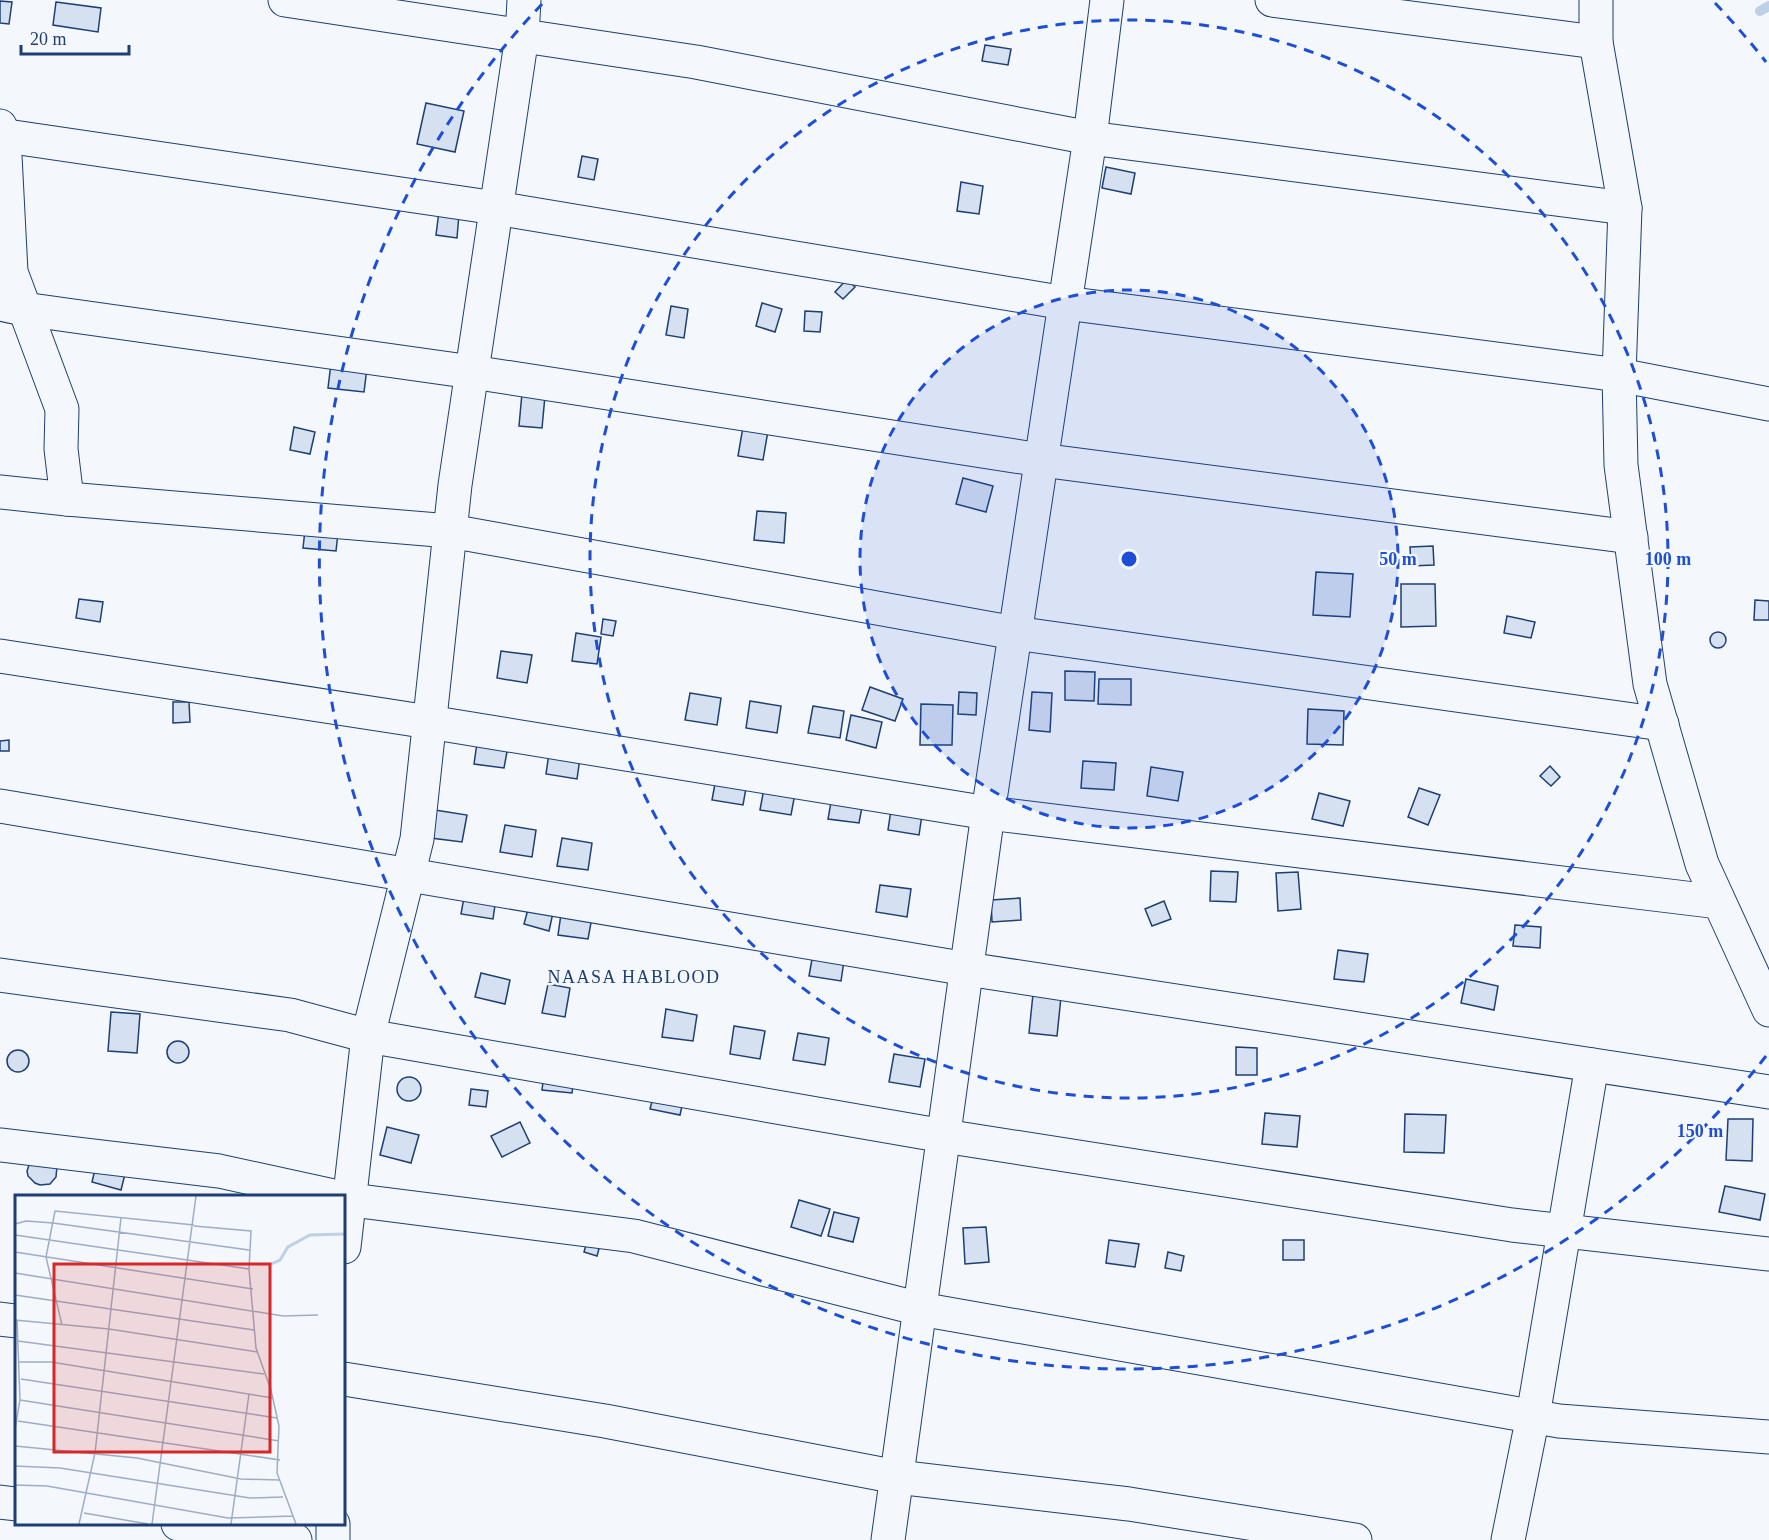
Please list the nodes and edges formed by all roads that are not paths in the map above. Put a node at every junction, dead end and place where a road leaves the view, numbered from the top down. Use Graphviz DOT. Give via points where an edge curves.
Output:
graph roads {
  1 [pos="285,0"];
  2 [pos="524,0"];
  3 [pos="1107,0"];
  4 [pos="1272,0"];
  5 [pos="1596,0"];
  6 [pos="522,36"];
  7 [pos="1596,42"];
  8 [pos="1,132"];
  9 [pos="1090,138"];
  10 [pos="496,208"];
  11 [pos="1625,208"];
  12 [pos="1065,303"];
  13 [pos="12,307"];
  14 [pos="472,372"];
  15 [pos="1619,375"];
  16 [pos="1769,404"];
  17 [pos="1041,460"];
  18 [pos="0,492"];
  19 [pos="67,499"];
  20 [pos="450,531"];
  21 [pos="1631,537"];
  22 [pos="1015,633"];
  23 [pos="0,656"];
  24 [pos="429,722"];
  25 [pos="1662,724"];
  26 [pos="0,806"];
  27 [pos="988,813"];
  28 [pos="409,873"];
  29 [pos="1719,902"];
  30 [pos="967,969"];
  31 [pos="0,975"];
  32 [pos="1769,1010"];
  33 [pos="368,1036"];
  34 [pos="1592,1065"];
  35 [pos="1769,1092"];
  36 [pos="944,1136"];
  37 [pos="0,1145"];
  38 [pos="328,1195"];
  39 [pos="342,1195"];
  40 [pos="345,1198"];
  41 [pos="1563,1231"];
  42 [pos="1769,1254"];
  43 [pos="920,1309"];
  44 [pos="0,1319"];
  45 [pos="15,1321"];
  46 [pos="345,1379"];
  47 [pos="1533,1416"];
  48 [pos="1769,1437"];
  49 [pos="897,1477"];
  50 [pos="0,1502"];
  51 [pos="15,1504"];
  52 [pos="185,1525"];
  53 [pos="295,1540"];
  54 [pos="888,1540"];
  55 [pos="1355,1540"];
  56 [pos="1508,1540"];
  1 -- 6 [label="street"];
  2 -- 6 [label="street"];
  3 -- 9 [label="street"];
  4 -- 7 [label="street"];
  5 -- 7 [label="street"];
  6 -- 9 [label="street" via="696,63"];
  6 -- 10 [label="street"];
  7 -- 11 [label="street"];
  8 -- 10 [label="street"];
  8 -- 13 [label="street"];
  9 -- 11 [label="street"];
  9 -- 12 [label="street"];
  10 -- 12 [label="street"];
  10 -- 14 [label="street"];
  11 -- 15 [label="street"];
  12 -- 15 [label="street"];
  12 -- 17 [label="street"];
  13 -- 14 [label="street"];
  13 -- 19 [label="street" via="62,409 61,448"];
  14 -- 17 [label="street"];
  14 -- 20 [label="street"];
  15 -- 16 [label="street"];
  15 -- 21 [label="street" via="1621,465"];
  17 -- 21 [label="street"];
  17 -- 22 [label="street"];
  18 -- 19 [label="street"];
  19 -- 20 [label="street"];
  20 -- 22 [label="street"];
  20 -- 24 [label="street"];
  21 -- 25 [label="street" via="1650,684"];
  22 -- 25 [label="street"];
  22 -- 27 [label="street"];
  23 -- 24 [label="street"];
  24 -- 27 [label="street"];
  24 -- 28 [label="street" via="417,839"];
  25 -- 29 [label="street" via="1702,864"];
  26 -- 28 [label="street"];
  27 -- 29 [label="street"];
  27 -- 30 [label="street"];
  28 -- 30 [label="street"];
  28 -- 33 [label="street"];
  29 -- 32 [label="street"];
  30 -- 34 [label="street"];
  30 -- 36 [label="street"];
  31 -- 33 [label="street" via="290,1015"];
  33 -- 36 [label="street"];
  33 -- 39 [label="street"];
  34 -- 35 [label="street"];
  34 -- 41 [label="street"];
  36 -- 41 [label="street"];
  36 -- 43 [label="street"];
  37 -- 38 [label="street" via="219,1171"];
  40 -- 43 [label="street" via="634,1236"];
  41 -- 42 [label="street"];
  41 -- 47 [label="street"];
  43 -- 47 [label="street"];
  43 -- 49 [label="street"];
  44 -- 45 [label="street"];
  46 -- 49 [label="street" via="605,1421"];
  47 -- 48 [label="street"];
  47 -- 56 [label="street"];
  49 -- 54 [label="street"];
  49 -- 55 [label="street" via="1129,1504"];
  50 -- 51 [label="street"];
  52 -- 53 [label="street"];
}
